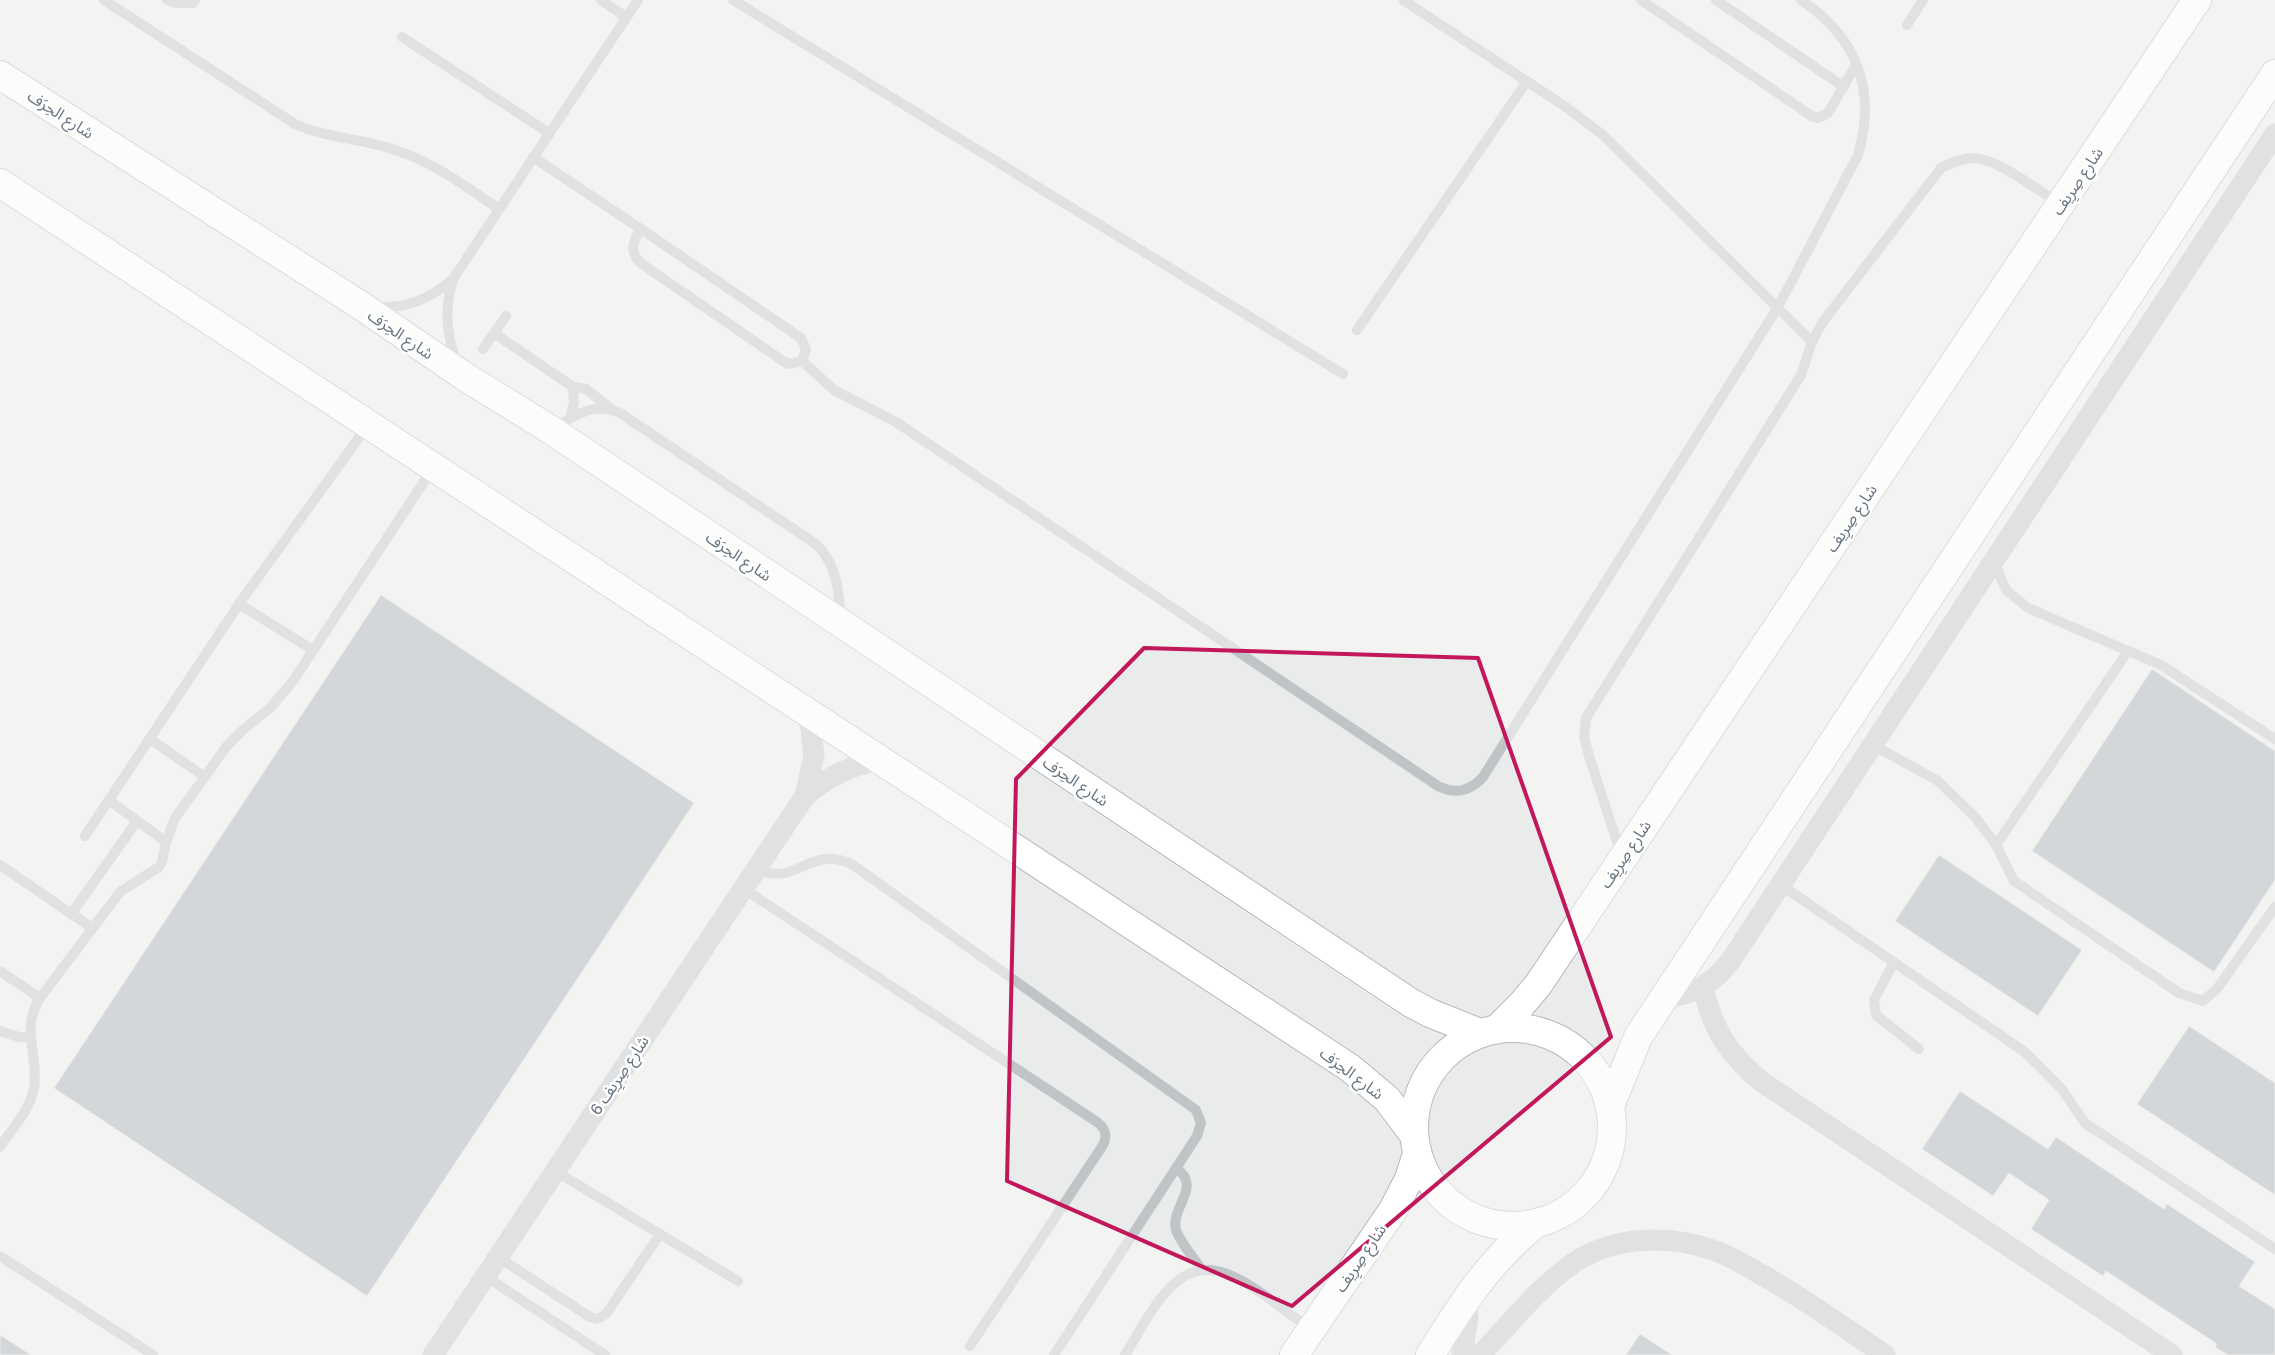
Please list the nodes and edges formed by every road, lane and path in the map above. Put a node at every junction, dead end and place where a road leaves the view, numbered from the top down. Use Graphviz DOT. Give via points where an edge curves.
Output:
graph roads {
  1 [pos="104,0"];
  2 [pos="166,0"];
  3 [pos="195,0"];
  4 [pos="601,0"];
  5 [pos="638,0"];
  6 [pos="733,0"];
  7 [pos="1403,0"];
  8 [pos="1640,0"];
  9 [pos="1716,0"];
  10 [pos="1801,0"];
  11 [pos="1922,0"];
  12 [pos="2197,0"];
  13 [pos="626,17"];
  14 [pos="1907,25"];
  15 [pos="402,37"];
  16 [pos="1856,65"];
  17 [pos="2275,74"];
  18 [pos="0,75"];
  19 [pos="1527,81"];
  20 [pos="1844,87"];
  21 [pos="549,133"];
  22 [pos="2275,134"];
  23 [pos="533,157"];
  24 [pos="0,183"];
  25 [pos="2062,205"];
  26 [pos="499,209"];
  27 [pos="641,229"];
  28 [pos="453,279"];
  29 [pos="357,303"];
  30 [pos="1778,307"];
  31 [pos="506,316"];
  32 [pos="1357,330"];
  33 [pos="494,333"];
  34 [pos="1812,342"];
  35 [pos="483,349"];
  36 [pos="802,361"];
  37 [pos="1343,374"];
  38 [pos="464,376"];
  39 [pos="573,387"];
  40 [pos="611,408"];
  41 [pos="561,424"];
  42 [pos="369,425"];
  43 [pos="434,467"];
  44 [pos="1993,562"];
  45 [pos="239,604"];
  46 [pos="841,624"];
  47 [pos="313,650"];
  48 [pos="2128,651"];
  49 [pos="809,713"];
  50 [pos="150,739"];
  51 [pos="2275,739"];
  52 [pos="1873,745"];
  53 [pos="881,760"];
  54 [pos="205,777"];
  55 [pos="805,796"];
  56 [pos="109,800"];
  57 [pos="137,821"];
  58 [pos="86,836"];
  59 [pos="166,842"];
  60 [pos="1996,845"];
  61 [pos="1622,858"];
  62 [pos="0,865"];
  63 [pos="756,869"];
  64 [pos="1780,885"];
  65 [pos="744,889"];
  66 [pos="2275,907"];
  67 [pos="71,914"];
  68 [pos="92,928"];
  69 [pos="1894,962"];
  70 [pos="0,971"];
  71 [pos="1703,987"];
  72 [pos="1665,997"];
  73 [pos="40,998"];
  74 [pos="0,1031"];
  75 [pos="1489,1031"];
  76 [pos="30,1037"];
  77 [pos="1919,1049"];
  78 [pos="1610,1106"];
  79 [pos="1415,1146"];
  80 [pos="0,1147"];
  81 [pos="1176,1168"];
  82 [pos="555,1171"];
  83 [pos="1534,1226"];
  84 [pos="660,1234"];
  85 [pos="2275,1249"];
  86 [pos="0,1256"];
  87 [pos="498,1257"];
  88 [pos="1202,1270"];
  89 [pos="486,1276"];
  90 [pos="738,1281"];
  91 [pos="1466,1299"];
  92 [pos="1311,1329"];
  93 [pos="970,1346"];
  94 [pos="153,1355"];
  95 [pos="432,1355"];
  96 [pos="605,1355"];
  97 [pos="1054,1355"];
  98 [pos="1124,1355"];
  99 [pos="1294,1355"];
  100 [pos="1430,1355"];
  101 [pos="1462,1355"];
  102 [pos="1480,1355"];
  103 [pos="1885,1355"];
  104 [pos="2172,1355"];
  1 -- 26 [label="lane" via="295,124 411,156 450,175"];
  2 -- 3 [label="lane" via="192,3"];
  4 -- 13 [label="lane"];
  5 -- 13 [label="lane"];
  6 -- 37 [label="lane"];
  7 -- 19 [label="lane"];
  8 -- 20 [label="lane" via="1813,117 1828,114"];
  9 -- 20 [label="lane"];
  10 -- 16 [label="lane" via="1822,14 1842,35"];
  11 -- 14 [label="lane"];
  12 -- 25 [label="street, شارع صِرِيف"];
  13 -- 21 [label="lane"];
  15 -- 21 [label="lane"];
  16 -- 20 [label="lane"];
  16 -- 30 [label="lane" via="1865,97 1866,116 1858,155"];
  17 -- 72 [label="street"];
  18 -- 29 [label="street, شارع الحِرَف"];
  19 -- 30 [label="lane" via="1585,120 1620,150"];
  19 -- 32 [label="lane"];
  21 -- 23 [label="lane"];
  22 -- 44 [label="street"];
  23 -- 26 [label="lane"];
  23 -- 27 [label="lane"];
  24 -- 42 [label="street, شارع الحِرَف"];
  25 -- 34 [label="lane" via="1981,159 1960,159 1940,168 1828,315"];
  25 -- 61 [label="street, شارع صِرِيف"];
  26 -- 28 [label="lane"];
  27 -- 36 [label="lane" via="801,338 806,349"];
  27 -- 36 [label="lane" via="632,249 642,264 783,362"];
  28 -- 29 [label="lane" via="429,297 408,305 386,308"];
  28 -- 38 [label="lane" via="447,307 448,336"];
  29 -- 38 [label="street, شارع الحِرَف"];
  30 -- 34 [label="lane"];
  30 -- 36 [label="lane" via="1483,776 1471,788 1454,791 1438,786 896,422 834,390"];
  31 -- 33 [label="lane"];
  33 -- 35 [label="lane"];
  33 -- 39 [label="lane"];
  34 -- 61 [label="lane" via="1801,374 1586,718 1584,737"];
  38 -- 41 [label="street, شارع الحِرَف"];
  39 -- 40 [label="lane" via="586,389"];
  39 -- 41 [label="lane" via="574,403"];
  40 -- 41 [label="lane" via="589,408"];
  40 -- 46 [label="lane" via="816,544 835,571"];
  41 -- 46 [label="street, شارع الحِرَف"];
  42 -- 43 [label="street, شارع الحِرَف"];
  42 -- 45 [label="lane"];
  43 -- 47 [label="lane"];
  43 -- 49 [label="street, شارع الحِرَف"];
  44 -- 48 [label="lane" via="2006,590 2028,608"];
  44 -- 52 [label="street"];
  45 -- 47 [label="lane"];
  45 -- 50 [label="lane"];
  46 -- 75 [label="street, شارع الحِرَف" via="1411,1003"];
  47 -- 54 [label="lane" via="283,694 227,746"];
  48 -- 51 [label="lane" via="2161,665"];
  48 -- 60 [label="lane"];
  49 -- 53 [label="street, شارع الحِرَف"];
  49 -- 55 [label="street, شارع صِرِيف 6" via="814,755"];
  50 -- 54 [label="lane"];
  50 -- 56 [label="lane"];
  52 -- 60 [label="lane" via="1938,781 1976,818"];
  52 -- 64 [label="street"];
  53 -- 55 [label="street, شارع صِرِيف 6" via="833,775"];
  53 -- 79 [label="street, شارع الحِرَف" via="1350,1068 1387,1098"];
  54 -- 59 [label="lane" via="175,818"];
  55 -- 63 [label="street, شارع صِرِيف 6"];
  56 -- 57 [label="lane"];
  56 -- 58 [label="lane"];
  57 -- 59 [label="lane"];
  57 -- 67 [label="lane"];
  59 -- 68 [label="lane" via="159,867 120,892"];
  60 -- 66 [label="lane" via="2014,881 2180,993 2203,1001 2217,989"];
  61 -- 75 [label="street, شارع صِرِيف" via="1538,984 1522,1004"];
  62 -- 67 [label="lane"];
  63 -- 65 [label="street, شارع صِرِيف 6"];
  63 -- 81 [label="lane" via="783,875 826,858 853,865 1183,1099 1196,1110 1201,1123 1197,1136"];
  64 -- 69 [label="lane"];
  64 -- 71 [label="street" via="1723,971"];
  65 -- 82 [label="street, شارع صِرِيف 6"];
  65 -- 93 [label="lane" via="1104,1129 1106,1140 1103,1145"];
  67 -- 68 [label="lane"];
  68 -- 73 [label="lane"];
  69 -- 77 [label="lane" via="1874,1000 1876,1015"];
  69 -- 85 [label="lane" via="2025,1052 2061,1088 2085,1123"];
  70 -- 73 [label="lane"];
  71 -- 72 [label="street" via="1679,996"];
  71 -- 104 [label="street" via="1723,1042 1742,1066 1762,1082"];
  72 -- 78 [label="street" via="1638,1037"];
  73 -- 76 [label="lane" via="31,1017"];
  74 -- 76 [label="lane"];
  75 -- 78 [label="street" via="1527,1029 1556,1038 1580,1055 1599,1078"];
  75 -- 79 [label="street, شارع صِرِيف" via="1451,1049 1430,1073 1416,1102"];
  76 -- 80 [label="lane" via="34,1090 25,1111"];
  78 -- 83 [label="street" via="1612,1138 1603,1169 1585,1195 1560,1215"];
  79 -- 83 [label="street, شارع الحِرَف" via="1432,1184 1450,1204 1474,1219 1501,1226"];
  79 -- 92 [label="street, شارع صِرِيف" via="1409,1179 1393,1210"];
  81 -- 88 [label="lane" via="1185,1176 1187,1188 1176,1217 1176,1229"];
  81 -- 97 [label="lane"];
  82 -- 84 [label="lane"];
  82 -- 87 [label="street, شارع صِرِيف 6"];
  83 -- 91 [label="street" via="1496,1260"];
  84 -- 87 [label="lane" via="606,1314 597,1319"];
  84 -- 90 [label="lane"];
  86 -- 94 [label="lane"];
  87 -- 89 [label="street, شارع صِرِيف 6"];
  88 -- 92 [label="lane" via="1229,1273 1241,1279"];
  88 -- 98 [label="lane" via="1177,1281 1168,1290"];
  89 -- 95 [label="street, شارع صِرِيف 6"];
  89 -- 96 [label="lane"];
  91 -- 100 [label="street"];
  91 -- 101 [label="street" via="1468,1317"];
  92 -- 99 [label="street, شارع صِرِيف"];
  102 -- 103 [label="street" via="1538,1293 1573,1263 1599,1248 1654,1240 1701,1246 1736,1259"];
}
